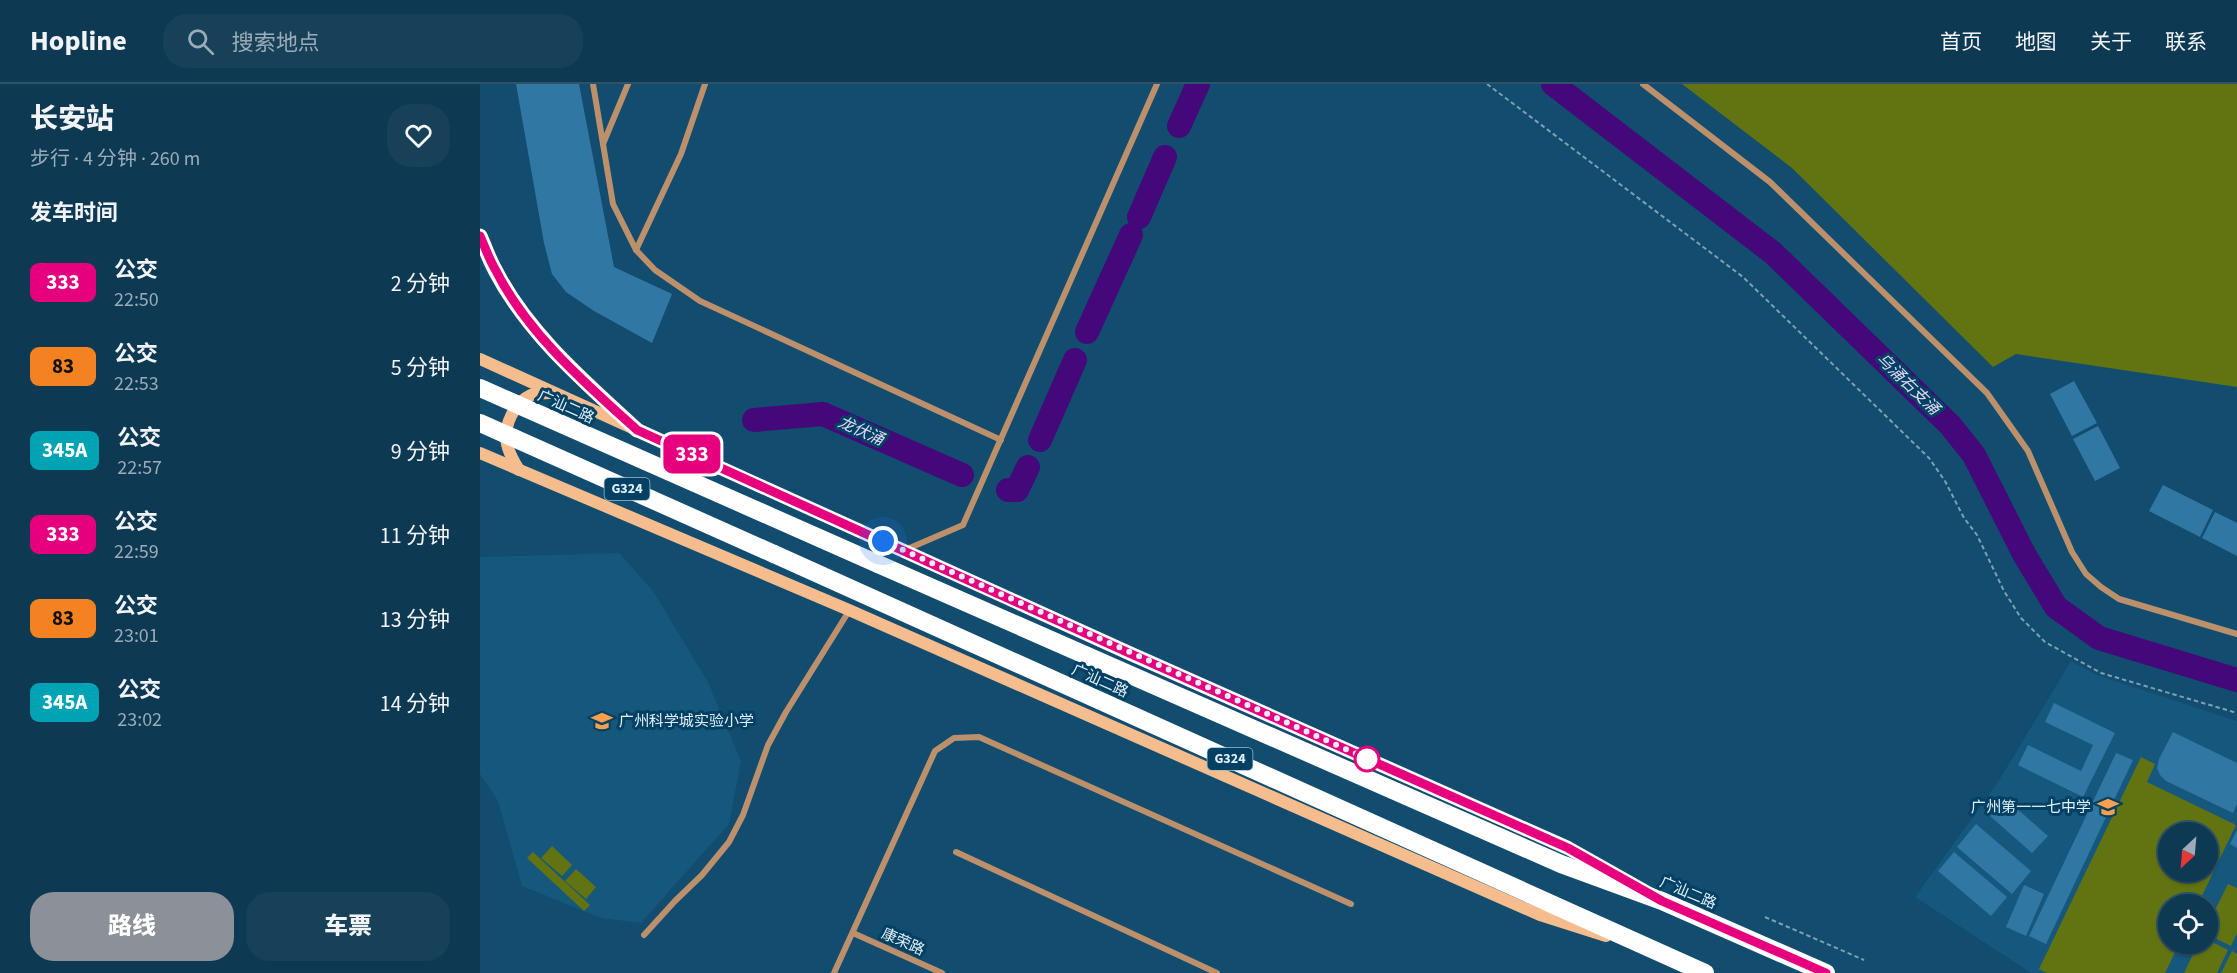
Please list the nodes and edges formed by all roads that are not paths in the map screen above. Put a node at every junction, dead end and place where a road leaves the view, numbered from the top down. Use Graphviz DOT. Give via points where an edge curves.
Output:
graph roads {
  1 [pos="593,84"];
  2 [pos="628,84"];
  3 [pos="705,84"];
  4 [pos="1157,84"];
  5 [pos="1643,84"];
  6 [pos="603,145"];
  7 [pos="480,236"];
  8 [pos="636,250"];
  9 [pos="480,359"];
  10 [pos="480,388"];
  11 [pos="552,393"];
  12 [pos="480,423"];
  13 [pos="637,430"];
  14 [pos="1001,440"];
  15 [pos="480,453"];
  16 [pos="519,470"];
  17 [pos="904,551"];
  18 [pos="849,610"];
  19 [pos="2237,634"];
  20 [pos="956,852"];
  21 [pos="1662,901"];
  22 [pos="1351,904"];
  23 [pos="853,933"];
  24 [pos="644,935"];
  25 [pos="1684,969"];
  26 [pos="834,973"];
  27 [pos="942,973"];
  28 [pos="1217,973"];
  29 [pos="1705,973"];
  30 [pos="1826,973"];
  1 -- 6 [label="street"];
  2 -- 6 [label="street"];
  3 -- 8 [label="street" via="681,154"];
  4 -- 14 [label="street"];
  5 -- 19 [label="street" via="1786,197 1987,393 2028,451 2072,552 2100,587 2119,599"];
  6 -- 8 [label="street" via="613,204"];
  7 -- 13 [label="main road" via="495,271 538,332"];
  8 -- 14 [label="street" via="656,270 700,301"];
  9 -- 11 [label="street"];
  10 -- 21 [label="highway, 广汕二路 / G324, bridge" via="1561,864"];
  11 -- 13 [label="street"];
  11 -- 16 [label="street" via="537,394 523,401 509,421 506,443"];
  12 -- 25 [label="highway, 广汕二路 / G324, bridge"];
  13 -- 17 [label="street"];
  14 -- 17 [label="street" via="963,525"];
  15 -- 16 [label="street"];
  16 -- 18 [label="street"];
  17 -- 21 [label="street" via="1568,848"];
  18 -- 24 [label="street" via="768,745 729,842"];
  18 -- 25 [label="street" via="1540,915 1611,937"];
  20 -- 28 [label="street"];
  21 -- 30 [label="highway, 广汕二路 / G324"];
  22 -- 23 [label="street" via="979,737 954,738 935,751"];
  23 -- 26 [label="street"];
  23 -- 27 [label="street, 康荣路"];
  25 -- 29 [label="highway, 广汕二路 / G324"];
}
